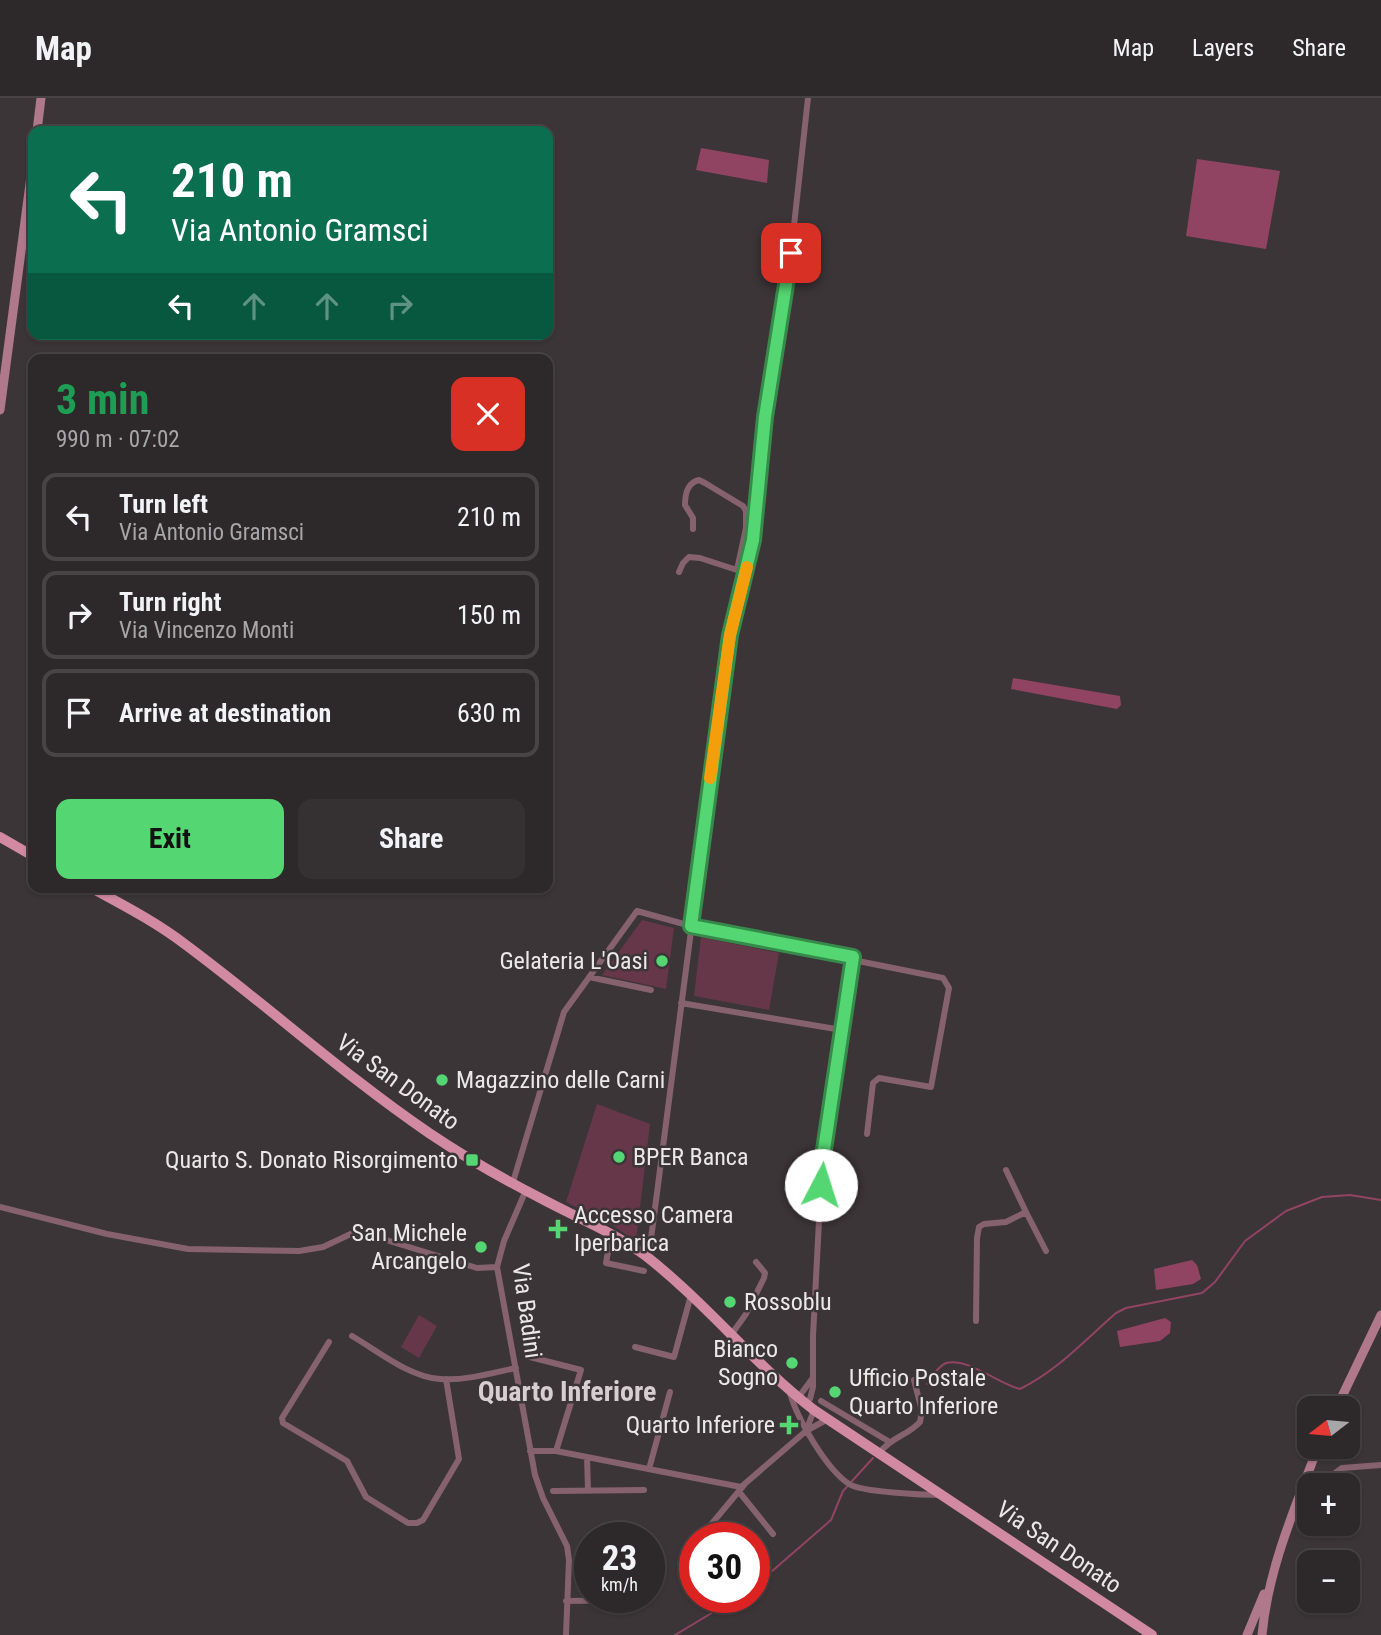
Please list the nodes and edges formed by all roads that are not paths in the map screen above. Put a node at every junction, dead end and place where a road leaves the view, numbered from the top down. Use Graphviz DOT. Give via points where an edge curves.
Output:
graph roads {
  1 [pos="41,98"];
  2 [pos="808,98"];
  3 [pos="38,126"];
  4 [pos="28,199"];
  5 [pos="0,410"];
  6 [pos="693,529"];
  7 [pos="742,548"];
  8 [pos="751,550"];
  9 [pos="737,570"];
  10 [pos="679,572"];
  11 [pos="745,573"];
  12 [pos="0,837"];
  13 [pos="28,853"];
  14 [pos="100,893"];
  15 [pos="691,926"];
  16 [pos="853,960"];
  17 [pos="589,977"];
  18 [pos="651,990"];
  19 [pos="681,1003"];
  20 [pos="842,1030"];
  21 [pos="867,1134"];
  22 [pos="1006,1170"];
  23 [pos="513,1182"];
  24 [pos="526,1190"];
  25 [pos="0,1207"];
  26 [pos="1027,1212"];
  27 [pos="611,1234"];
  28 [pos="1046,1251"];
  29 [pos="644,1255"];
  30 [pos="756,1262"];
  31 [pos="497,1267"];
  32 [pos="644,1271"];
  33 [pos="691,1295"];
  34 [pos="1381,1315"];
  35 [pos="976,1321"];
  36 [pos="731,1335"];
  37 [pos="352,1336"];
  38 [pos="328,1342"];
  39 [pos="635,1347"];
  40 [pos="530,1357"];
  41 [pos="516,1368"];
  42 [pos="446,1379"];
  43 [pos="812,1379"];
  44 [pos="914,1380"];
  45 [pos="670,1392"];
  46 [pos="1342,1396"];
  47 [pos="798,1397"];
  48 [pos="821,1401"];
  49 [pos="814,1410"];
  50 [pos="828,1419"];
  51 [pos="806,1431"];
  52 [pos="888,1441"];
  53 [pos="530,1451"];
  54 [pos="556,1451"];
  55 [pos="879,1453"];
  56 [pos="587,1457"];
  57 [pos="1381,1465"];
  58 [pos="649,1469"];
  59 [pos="1335,1473"];
  60 [pos="744,1485"];
  61 [pos="588,1490"];
  62 [pos="644,1490"];
  63 [pos="553,1491"];
  64 [pos="740,1493"];
  65 [pos="942,1495"];
  66 [pos="1297,1503"];
  67 [pos="714,1522"];
  68 [pos="774,1534"];
  69 [pos="1272,1577"];
  70 [pos="566,1601"];
  71 [pos="574,1601"];
  72 [pos="566,1635"];
  73 [pos="1152,1635"];
  74 [pos="1247,1635"];
  75 [pos="1262,1635"];
  1 -- 3 [label="street"];
  2 -- 8 [label="street"];
  4 -- 5 [label="street"];
  6 -- 7 [label="street" via="685,499 688,487 699,480 743,506 748,516"];
  7 -- 8 [label="street"];
  7 -- 9 [label="street"];
  8 -- 11 [label="street"];
  9 -- 10 [label="street" via="688,557"];
  9 -- 11 [label="street"];
  11 -- 15 [label="street" via="729,646"];
  12 -- 13 [label="main road"];
  14 -- 23 [label="main road, Via San Donato" via="184,943 409,1118"];
  15 -- 16 [label="street"];
  15 -- 17 [label="street" via="637,911"];
  15 -- 19 [label="street"];
  16 -- 20 [label="street"];
  16 -- 21 [label="street" via="943,978 949,988 931,1087 879,1078 873,1083"];
  17 -- 18 [label="street"];
  17 -- 23 [label="street" via="564,1012"];
  19 -- 20 [label="street"];
  19 -- 29 [label="street" via="650,1247"];
  20 -- 43 [label="street" via="822,1163"];
  22 -- 26 [label="street"];
  23 -- 24 [label="main road, Via San Donato"];
  24 -- 27 [label="main road, Via San Donato"];
  24 -- 31 [label="street, Via Badini"];
  25 -- 31 [label="street" via="188,1250 299,1251 323,1247 356,1231 477,1268"];
  26 -- 28 [label="street"];
  26 -- 35 [label="street" via="1006,1223 979,1227"];
  27 -- 29 [label="main road, Via San Donato"];
  27 -- 32 [label="street" via="606,1263"];
  29 -- 33 [label="main road, Via San Donato"];
  30 -- 36 [label="street" via="764,1278"];
  31 -- 41 [label="street, Via Badini"];
  33 -- 36 [label="main road, Via San Donato"];
  33 -- 39 [label="street" via="674,1357"];
  34 -- 46 [label="street"];
  36 -- 47 [label="main road, Via San Donato"];
  37 -- 42 [label="street" via="417,1374"];
  38 -- 42 [label="street" via="283,1423 347,1461 366,1497 408,1523 423,1520 459,1458"];
  40 -- 54 [label="street" via="581,1370"];
  41 -- 42 [label="street"];
  41 -- 53 [label="street, Via Badini"];
  43 -- 47 [label="street"];
  43 -- 47 [label="street" via="810,1399"];
  44 -- 52 [label="street" via="922,1411 920,1422"];
  45 -- 58 [label="street"];
  47 -- 49 [label="main road, Via San Donato"];
  47 -- 51 [label="street, Via San Donato" via="794,1408"];
  48 -- 52 [label="street"];
  49 -- 50 [label="main road, Via San Donato"];
  49 -- 51 [label="street"];
  50 -- 51 [label="street"];
  50 -- 55 [label="main road, Via San Donato"];
  51 -- 60 [label="street"];
  51 -- 65 [label="street, Via San Donato" via="848,1483 866,1489"];
  52 -- 55 [label="street"];
  53 -- 54 [label="street"];
  53 -- 70 [label="street, Via Badini" via="543,1498 567,1546"];
  54 -- 56 [label="street"];
  55 -- 65 [label="main road, Via San Donato"];
  56 -- 58 [label="street"];
  56 -- 61 [label="street"];
  57 -- 59 [label="street" via="1342,1468"];
  58 -- 60 [label="street"];
  60 -- 64 [label="street"];
  61 -- 62 [label="street"];
  61 -- 63 [label="street"];
  64 -- 67 [label="street"];
  64 -- 68 [label="street"];
  65 -- 73 [label="main road, Via San Donato"];
  66 -- 69 [label="street"];
  69 -- 74 [label="street"];
  69 -- 75 [label="street"];
  70 -- 71 [label="street"];
  70 -- 72 [label="street, Via Badini"];
}
